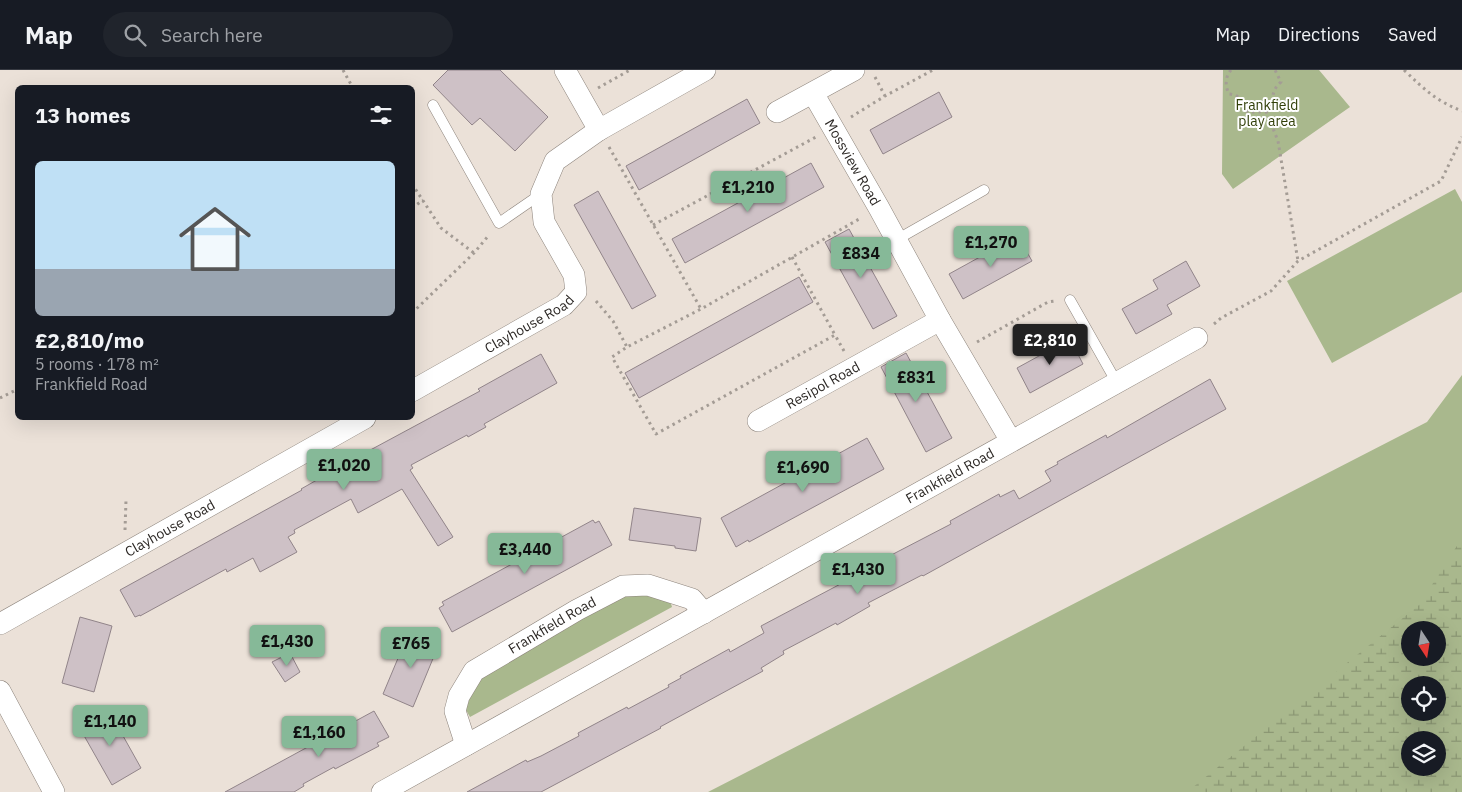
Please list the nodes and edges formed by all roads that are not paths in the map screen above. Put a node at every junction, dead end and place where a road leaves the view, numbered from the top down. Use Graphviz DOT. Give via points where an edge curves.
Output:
graph roads {
  1 [pos="565,70"];
  2 [pos="705,70"];
  3 [pos="854,70"];
  4 [pos="813,93"];
  5 [pos="433,105"];
  6 [pos="777,112"];
  7 [pos="599,130"];
  8 [pos="984,190"];
  9 [pos="541,194"];
  10 [pos="896,240"];
  11 [pos="1070,300"];
  12 [pos="940,320"];
  13 [pos="1196,338"];
  14 [pos="1117,383"];
  15 [pos="415,388"];
  16 [pos="360,420"];
  17 [pos="758,420"];
  18 [pos="1012,441"];
  19 [pos="704,612"];
  20 [pos="0,624"];
  21 [pos="0,691"];
  22 [pos="466,745"];
  23 [pos="54,792"];
  24 [pos="382,792"];
  1 -- 7 [label="street"];
  2 -- 7 [label="street, Clayhouse Road"];
  3 -- 4 [label="street"];
  4 -- 6 [label="street"];
  4 -- 10 [label="street, Mossview Road"];
  5 -- 9 [label="lane" via="499,223"];
  7 -- 9 [label="street, Clayhouse Road" via="555,161"];
  8 -- 10 [label="lane"];
  9 -- 15 [label="street, Clayhouse Road" via="544,222 574,275 576,292 564,305"];
  10 -- 12 [label="street, Mossview Road"];
  11 -- 14 [label="lane"];
  12 -- 17 [label="street, Resipol Road"];
  12 -- 18 [label="street, Mossview Road"];
  13 -- 14 [label="street, Frankfield Road"];
  14 -- 18 [label="street, Frankfield Road"];
  16 -- 20 [label="street, Clayhouse Road"];
  18 -- 19 [label="street, Frankfield Road"];
  19 -- 22 [label="street, Frankfield Road"];
  19 -- 22 [label="street, Frankfield Road" via="692,599 648,585 623,586 578,610 474,671 458,696 455,711"];
  21 -- 23 [label="street"];
  22 -- 24 [label="street, Frankfield Road"];
}
